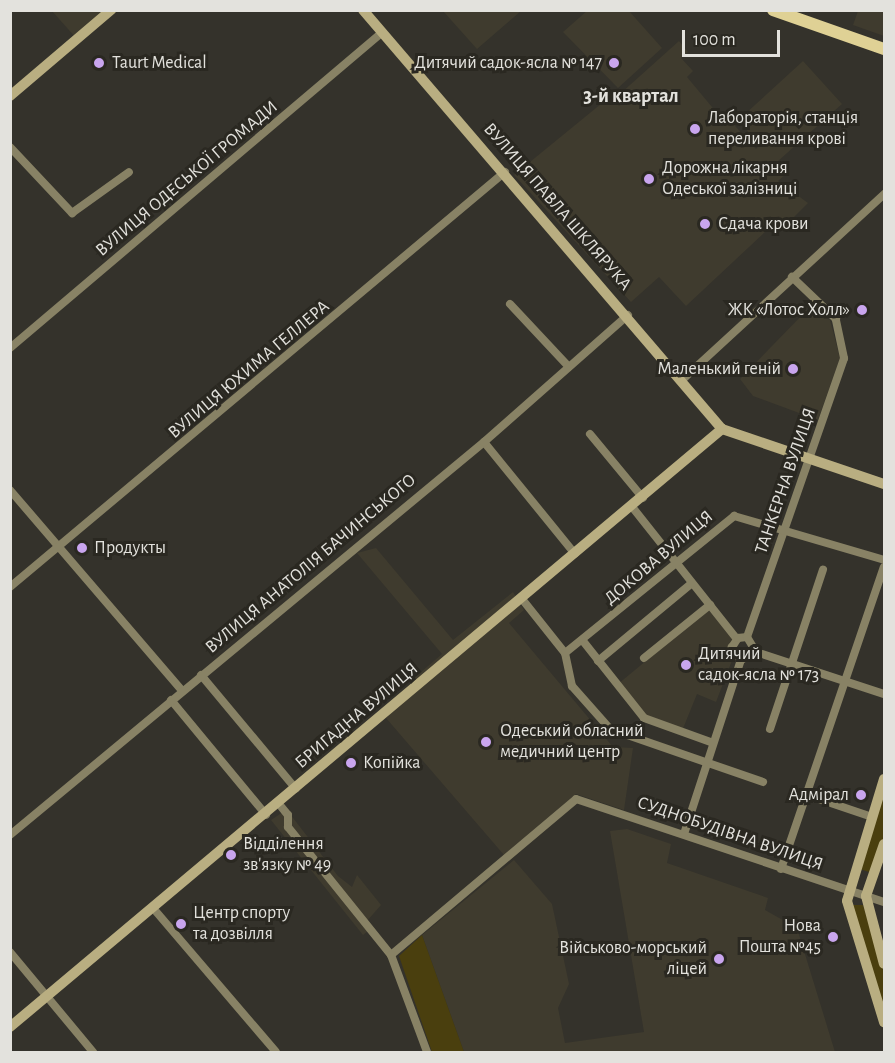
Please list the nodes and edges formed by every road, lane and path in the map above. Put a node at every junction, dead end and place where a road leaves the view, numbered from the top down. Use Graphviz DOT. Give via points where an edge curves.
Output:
graph roads {
  1 [pos="111,10"];
  2 [pos="363,10"];
  3 [pos="773,10"];
  4 [pos="382,33"];
  5 [pos="885,49"];
  6 [pos="10,96"];
  7 [pos="10,147"];
  8 [pos="129,172"];
  9 [pos="505,172"];
  10 [pos="885,194"];
  11 [pos="792,277"];
  12 [pos="510,304"];
  13 [pos="629,314"];
  14 [pos="10,348"];
  15 [pos="569,367"];
  16 [pos="682,380"];
  17 [pos="722,429"];
  18 [pos="590,434"];
  19 [pos="483,442"];
  20 [pos="809,460"];
  21 [pos="885,484"];
  22 [pos="10,490"];
  23 [pos="644,498"];
  24 [pos="633,508"];
  25 [pos="785,530"];
  26 [pos="62,544"];
  27 [pos="575,554"];
  28 [pos="885,560"];
  29 [pos="677,563"];
  30 [pos="885,567"];
  31 [pos="823,570"];
  32 [pos="692,583"];
  33 [pos="10,587"];
  34 [pos="522,599"];
  35 [pos="710,605"];
  36 [pos="747,637"];
  37 [pos="737,639"];
  38 [pos="583,641"];
  39 [pos="756,652"];
  40 [pos="565,653"];
  41 [pos="644,658"];
  42 [pos="741,660"];
  43 [pos="598,661"];
  44 [pos="792,663"];
  45 [pos="201,675"];
  46 [pos="845,680"];
  47 [pos="182,691"];
  48 [pos="885,694"];
  49 [pos="171,699"];
  50 [pos="770,729"];
  51 [pos="713,743"];
  52 [pos="707,762"];
  53 [pos="885,779"];
  54 [pos="763,782"];
  55 [pos="296,789"];
  56 [pos="804,794"];
  57 [pos="274,809"];
  58 [pos="872,817"];
  59 [pos="684,834"];
  60 [pos="10,835"];
  61 [pos="885,844"];
  62 [pos="781,868"];
  63 [pos="847,890"];
  64 [pos="866,896"];
  65 [pos="885,902"];
  66 [pos="153,908"];
  67 [pos="10,952"];
  68 [pos="391,955"];
  69 [pos="885,964"];
  70 [pos="47,998"];
  71 [pos="885,1022"];
  72 [pos="10,1027"];
  73 [pos="274,1052"];
  74 [pos="93,1053"];
  75 [pos="427,1053"];
  1 -- 6 [label="street"];
  2 -- 4 [label="street, ВУЛИЦЯ ПАВЛА ШКЛЯРУКА"];
  3 -- 5 [label="main road"];
  4 -- 9 [label="street, ВУЛИЦЯ ПАВЛА ШКЛЯРУКА"];
  4 -- 14 [label="street, ВУЛИЦЯ ОДЕСЬКОЇ ГРОМАДИ"];
  7 -- 8 [label="street" via="72,213"];
  9 -- 13 [label="street, ВУЛИЦЯ ПАВЛА ШКЛЯРУКА"];
  9 -- 26 [label="street, ВУЛИЦЯ ЮХИМА ГЕЛЛЕРА"];
  10 -- 11 [label="street"];
  11 -- 16 [label="street"];
  11 -- 20 [label="street, ТАНКЕРНА ВУЛИЦЯ" via="842,334 844,358"];
  12 -- 15 [label="street"];
  13 -- 15 [label="street, ВУЛИЦЯ АНАТОЛІЯ БАЧИНСЬКОГО"];
  13 -- 16 [label="street, ВУЛИЦЯ ПАВЛА ШКЛЯРУКА"];
  15 -- 19 [label="street, ВУЛИЦЯ АНАТОЛІЯ БАЧИНСЬКОГО"];
  16 -- 17 [label="street, ВУЛИЦЯ ПАВЛА ШКЛЯРУКА"];
  17 -- 20 [label="street"];
  17 -- 23 [label="street, БРИГАДНА ВУЛИЦЯ"];
  18 -- 23 [label="street"];
  19 -- 27 [label="street"];
  19 -- 45 [label="street, ВУЛИЦЯ АНАТОЛІЯ БАЧИНСЬКОГО"];
  20 -- 21 [label="street"];
  20 -- 25 [label="street, ТАНКЕРНА ВУЛИЦЯ"];
  22 -- 26 [label="street"];
  23 -- 24 [label="street, БРИГАДНА ВУЛИЦЯ"];
  24 -- 27 [label="street, БРИГАДНА ВУЛИЦЯ"];
  24 -- 29 [label="street"];
  25 -- 28 [label="street, ДОКОВА ВУЛИЦЯ"];
  25 -- 29 [label="street, ДОКОВА ВУЛИЦЯ" via="734,516"];
  25 -- 36 [label="street, ТАНКЕРНА ВУЛИЦЯ"];
  26 -- 33 [label="street, ВУЛИЦЯ ЮХИМА ГЕЛЛЕРА"];
  26 -- 47 [label="street"];
  27 -- 34 [label="street, БРИГАДНА ВУЛИЦЯ"];
  29 -- 32 [label="street"];
  29 -- 38 [label="street, ДОКОВА ВУЛИЦЯ"];
  30 -- 46 [label="street"];
  31 -- 44 [label="street"];
  32 -- 35 [label="street"];
  32 -- 43 [label="street"];
  34 -- 40 [label="street"];
  34 -- 55 [label="street, БРИГАДНА ВУЛИЦЯ"];
  35 -- 37 [label="street"];
  35 -- 41 [label="street"];
  36 -- 37 [label="street"];
  36 -- 39 [label="street"];
  37 -- 42 [label="street" via="733,652"];
  38 -- 40 [label="street, ДОКОВА ВУЛИЦЯ"];
  38 -- 43 [label="street"];
  39 -- 42 [label="street"];
  39 -- 44 [label="street"];
  40 -- 52 [label="street" via="564,671 572,686 610,729"];
  42 -- 51 [label="street"];
  43 -- 51 [label="street" via="644,718"];
  44 -- 46 [label="street"];
  44 -- 50 [label="street"];
  45 -- 47 [label="street, ВУЛИЦЯ АНАТОЛІЯ БАЧИНСЬКОГО"];
  45 -- 55 [label="street"];
  46 -- 48 [label="street"];
  46 -- 56 [label="street"];
  47 -- 49 [label="street, ВУЛИЦЯ АНАТОЛІЯ БАЧИНСЬКОГО"];
  49 -- 57 [label="street"];
  49 -- 60 [label="street, ВУЛИЦЯ АНАТОЛІЯ БАЧИНСЬКОГО"];
  51 -- 52 [label="street"];
  52 -- 54 [label="street"];
  52 -- 59 [label="street"];
  53 -- 58 [label="street"];
  55 -- 57 [label="street, БРИГАДНА ВУЛИЦЯ"];
  56 -- 58 [label="street"];
  56 -- 62 [label="street"];
  57 -- 66 [label="street, БРИГАДНА ВУЛИЦЯ"];
  57 -- 68 [label="street"];
  58 -- 63 [label="street"];
  59 -- 62 [label="street, СУДНОБУДІВНА ВУЛИЦЯ"];
  59 -- 68 [label="street, СУДНОБУДІВНА ВУЛИЦЯ" via="583,799 567,802"];
  61 -- 64 [label="street"];
  62 -- 63 [label="street, СУДНОБУДІВНА ВУЛИЦЯ"];
  63 -- 64 [label="street, СУДНОБУДІВНА ВУЛИЦЯ"];
  63 -- 71 [label="street"];
  64 -- 65 [label="street, СУДНОБУДІВНА ВУЛИЦЯ"];
  64 -- 69 [label="street"];
  66 -- 70 [label="street, БРИГАДНА ВУЛИЦЯ"];
  66 -- 73 [label="street"];
  67 -- 70 [label="street"];
  68 -- 75 [label="street"];
  70 -- 72 [label="street, БРИГАДНА ВУЛИЦЯ"];
  70 -- 74 [label="street"];
}
